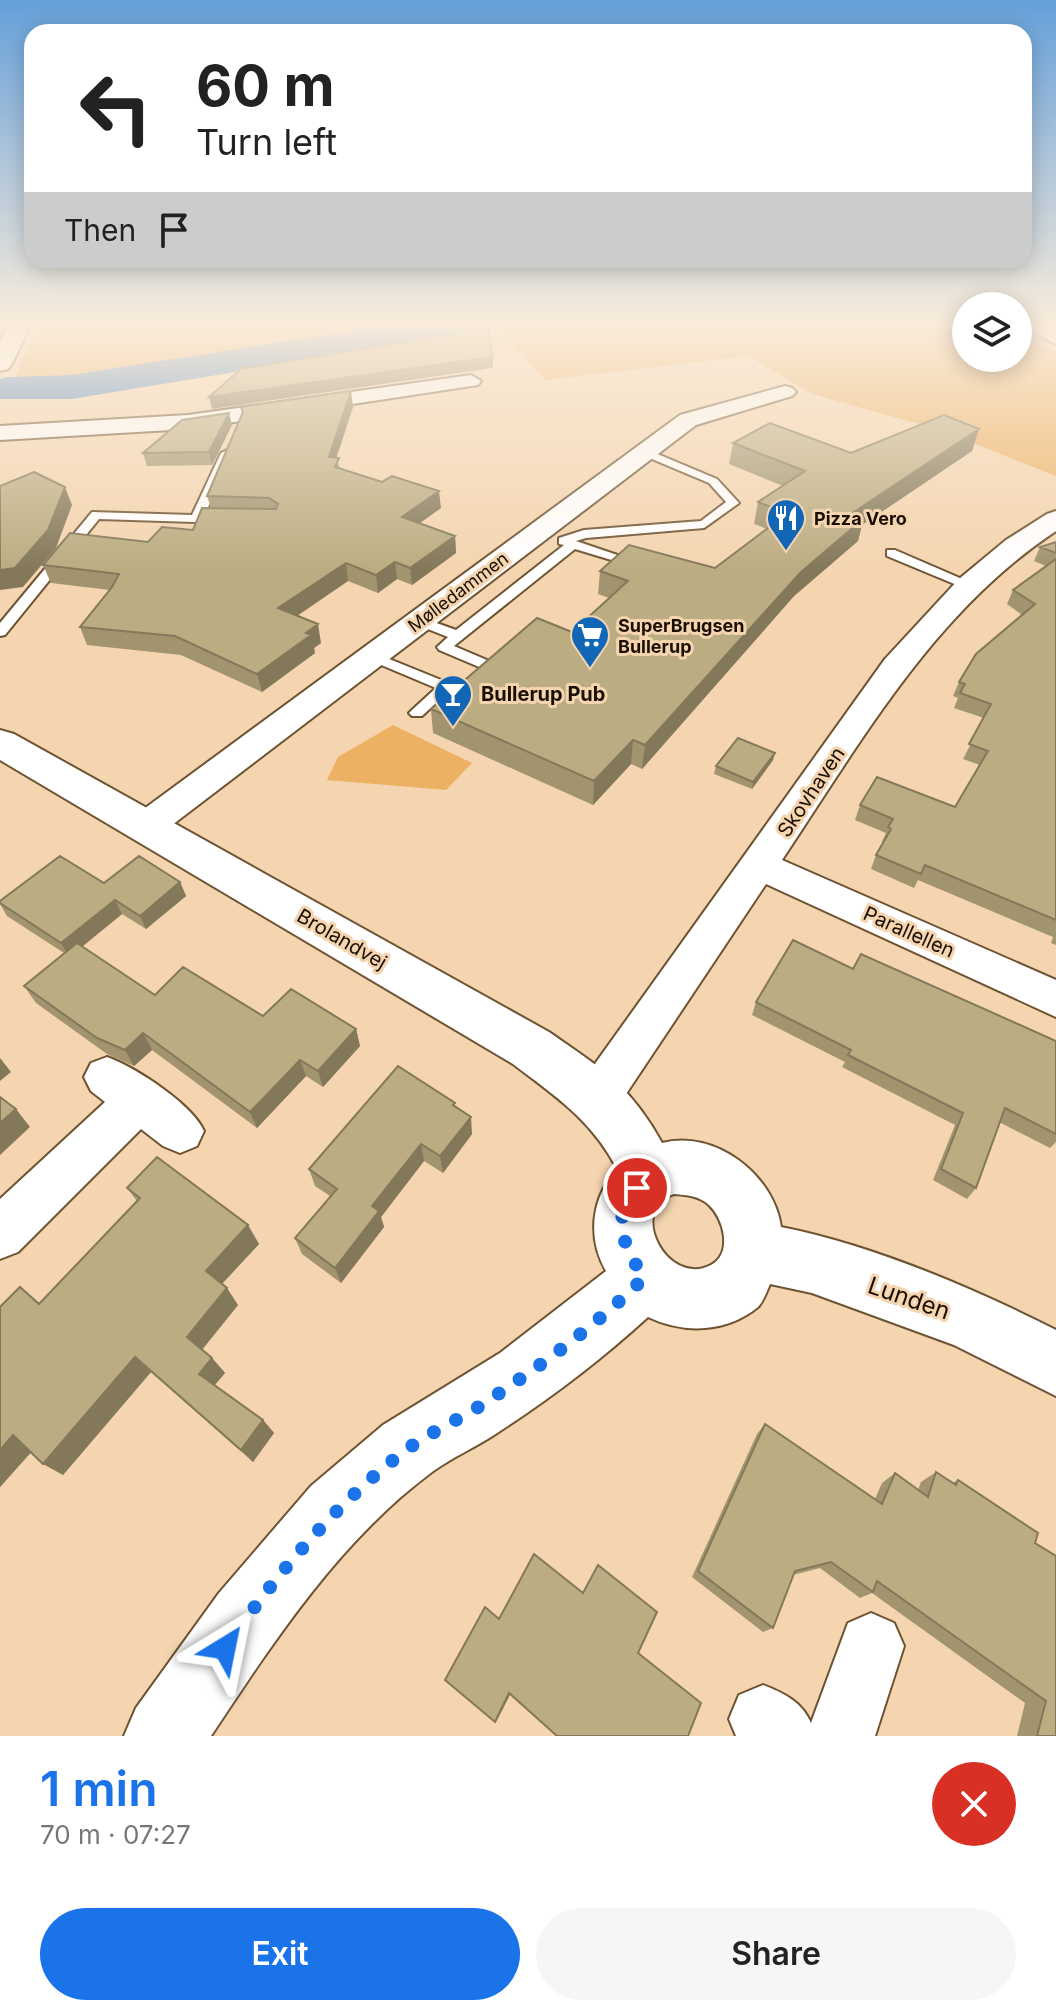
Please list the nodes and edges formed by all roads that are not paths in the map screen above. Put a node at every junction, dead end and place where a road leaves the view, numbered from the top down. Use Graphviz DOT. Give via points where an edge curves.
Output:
graph roads {
  1 [pos="291,407"];
  2 [pos="733,407"];
  3 [pos="348,412"];
  4 [pos="0,433"];
  5 [pos="233,440"];
  6 [pos="0,448"];
  7 [pos="644,452"];
  8 [pos="196,519"];
  9 [pos="1056,519"];
  10 [pos="242,521"];
  11 [pos="558,539"];
  12 [pos="891,553"];
  13 [pos="657,570"];
  14 [pos="969,585"];
  15 [pos="420,621"];
  16 [pos="0,632"];
  17 [pos="458,636"];
  18 [pos="372,656"];
  19 [pos="496,669"];
  20 [pos="417,713"];
  21 [pos="0,743"];
  22 [pos="146,826"];
  23 [pos="761,866"];
  24 [pos="1056,999"];
  25 [pos="598,1097"];
  26 [pos="180,1131"];
  27 [pos="649,1174"];
  28 [pos="0,1234"];
  29 [pos="755,1251"];
  30 [pos="644,1278"];
  31 [pos="1056,1364"];
  32 [pos="871,1646"];
  33 [pos="164,1736"];
  34 [pos="841,1736"];
  1 -- 4 [label="street" via="188,422"];
  2 -- 7 [label="street, Mølledammen" via="688,420"];
  3 -- 6 [label="street" via="196,433"];
  5 -- 8 [label="lane"];
  7 -- 11 [label="street, Mølledammen"];
  7 -- 11 [label="lane" via="713,481 733,503 704,524"];
  8 -- 10 [label="lane"];
  8 -- 16 [label="lane" via="96,515"];
  9 -- 14 [label="street, Skovhaven"];
  11 -- 13 [label="lane"];
  11 -- 15 [label="street, Mølledammen"];
  11 -- 17 [label="lane"];
  12 -- 14 [label="lane"];
  14 -- 23 [label="street, Skovhaven" via="896,666"];
  15 -- 17 [label="lane"];
  15 -- 18 [label="street, Mølledammen"];
  17 -- 19 [label="lane" via="444,647"];
  18 -- 20 [label="lane" via="446,687"];
  18 -- 22 [label="street, Mølledammen"];
  21 -- 22 [label="street, Brolandvej"];
  22 -- 25 [label="street, Brolandvej" via="531,1048"];
  23 -- 24 [label="street, Parallellen"];
  23 -- 25 [label="street, Skovhaven"];
  25 -- 27 [label="street, Brolandvej" via="626,1131"];
  26 -- 28 [label="street" via="122,1089"];
  27 -- 29 [label="street" via="674,1167 704,1171 730,1186 751,1217"];
  27 -- 30 [label="street" via="625,1202 623,1243"];
  29 -- 30 [label="street" via="738,1284 708,1299 671,1296"];
  29 -- 31 [label="street, Lunden" via="812,1263 969,1319"];
  30 -- 33 [label="street" via="600,1321 407,1450 328,1519 256,1604"];
  32 -- 34 [label="street"];
}
